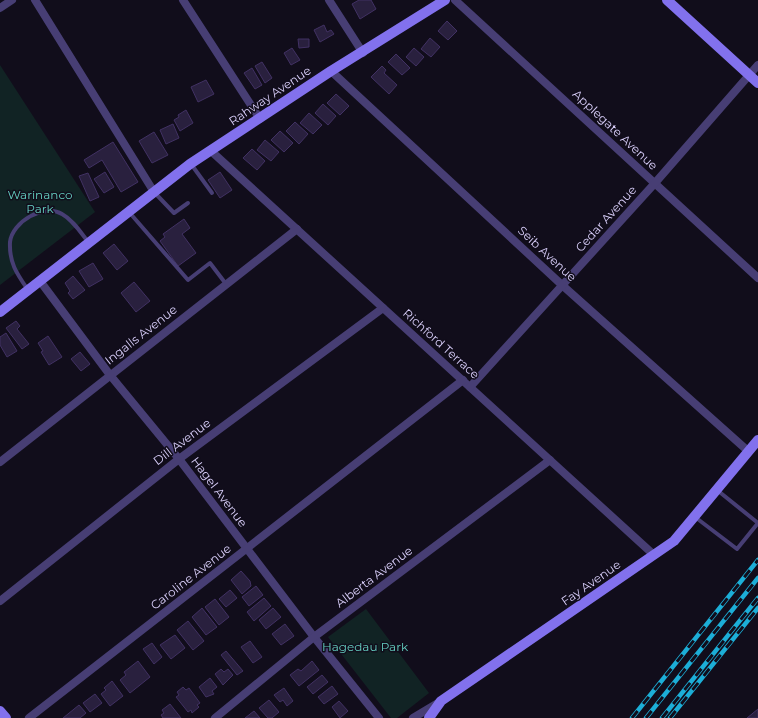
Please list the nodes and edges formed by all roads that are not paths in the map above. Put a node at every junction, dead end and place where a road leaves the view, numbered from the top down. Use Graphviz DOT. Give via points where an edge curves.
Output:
graph roads {
  1 [pos="12,0"];
  2 [pos="35,0"];
  3 [pos="183,0"];
  4 [pos="330,0"];
  5 [pos="445,0"];
  6 [pos="455,0"];
  7 [pos="667,0"];
  8 [pos="0,8"];
  9 [pos="363,53"];
  10 [pos="758,65"];
  11 [pos="331,71"];
  12 [pos="749,75"];
  13 [pos="758,83"];
  14 [pos="260,119"];
  15 [pos="211,151"];
  16 [pos="191,163"];
  17 [pos="655,183"];
  18 [pos="154,192"];
  19 [pos="212,193"];
  20 [pos="188,203"];
  21 [pos="129,212"];
  22 [pos="297,229"];
  23 [pos="89,243"];
  24 [pos="758,278"];
  25 [pos="40,281"];
  26 [pos="226,284"];
  27 [pos="562,285"];
  28 [pos="28,290"];
  29 [pos="383,308"];
  30 [pos="0,312"];
  31 [pos="110,374"];
  32 [pos="463,380"];
  33 [pos="470,387"];
  34 [pos="758,440"];
  35 [pos="748,451"];
  36 [pos="179,458"];
  37 [pos="550,460"];
  38 [pos="0,462"];
  39 [pos="716,490"];
  40 [pos="695,516"];
  41 [pos="758,523"];
  42 [pos="247,548"];
  43 [pos="654,555"];
  44 [pos="0,601"];
  45 [pos="314,637"];
  46 [pos="441,702"];
  47 [pos="0,711"];
  48 [pos="6,718"];
  49 [pos="29,718"];
  50 [pos="215,718"];
  51 [pos="379,718"];
  52 [pos="413,718"];
  53 [pos="429,718"];
  1 -- 8 [label="street"];
  2 -- 18 [label="street"];
  3 -- 14 [label="street"];
  4 -- 9 [label="street"];
  5 -- 9 [label="main road, Rahway Avenue"];
  6 -- 17 [label="street, Applegate Avenue"];
  7 -- 12 [label="main road"];
  9 -- 11 [label="main road, Rahway Avenue"];
  10 -- 12 [label="street, Cedar Avenue"];
  11 -- 14 [label="main road, Rahway Avenue"];
  11 -- 27 [label="street, Seib Avenue"];
  12 -- 13 [label="main road"];
  12 -- 17 [label="street, Cedar Avenue"];
  14 -- 15 [label="main road, Rahway Avenue"];
  15 -- 16 [label="main road, Rahway Avenue"];
  15 -- 22 [label="street, Richford Terrace"];
  16 -- 18 [label="main road, Rahway Avenue"];
  16 -- 19 [label="lane"];
  17 -- 24 [label="street, Applegate Avenue"];
  17 -- 27 [label="street, Cedar Avenue"];
  18 -- 20 [label="lane" via="174,213"];
  18 -- 21 [label="main road, Rahway Avenue"];
  21 -- 23 [label="main road, Rahway Avenue"];
  21 -- 26 [label="lane" via="188,280 210,263"];
  22 -- 26 [label="street, Ingalls Avenue"];
  22 -- 29 [label="street, Richford Terrace"];
  23 -- 25 [label="main road, Rahway Avenue"];
  23 -- 28 [label="lane" via="75,225 61,213 44,211 29,215 10,240 14,270"];
  25 -- 28 [label="main road, Rahway Avenue"];
  25 -- 31 [label="street, Hagel Avenue"];
  26 -- 31 [label="street, Ingalls Avenue"];
  27 -- 33 [label="street, Cedar Avenue"];
  27 -- 35 [label="street, Seib Avenue"];
  28 -- 30 [label="main road, Rahway Avenue"];
  29 -- 32 [label="street, Richford Terrace"];
  29 -- 36 [label="street, Dill Avenue"];
  31 -- 36 [label="street, Hagel Avenue"];
  31 -- 38 [label="street, Ingalls Avenue"];
  32 -- 33 [label="street, Richford Terrace"];
  32 -- 42 [label="street, Caroline Avenue"];
  33 -- 37 [label="street, Richford Terrace"];
  34 -- 35 [label="main road, Fay Avenue"];
  35 -- 39 [label="main road, Fay Avenue"];
  36 -- 42 [label="street, Hagel Avenue"];
  36 -- 44 [label="street, Dill Avenue"];
  37 -- 43 [label="street, Richford Terrace"];
  37 -- 45 [label="street, Alberta Avenue"];
  39 -- 40 [label="main road, Fay Avenue"];
  39 -- 41 [label="lane"];
  40 -- 41 [label="lane" via="737,549"];
  40 -- 43 [label="main road, Fay Avenue" via="674,541"];
  42 -- 45 [label="street, Hagel Avenue"];
  42 -- 49 [label="street, Caroline Avenue"];
  43 -- 46 [label="main road, Fay Avenue"];
  45 -- 50 [label="street, Alberta Avenue"];
  45 -- 51 [label="street, Hagel Avenue"];
  46 -- 52 [label="street, Fay Avenue"];
  46 -- 53 [label="main road"];
  47 -- 48 [label="main road"];
}
